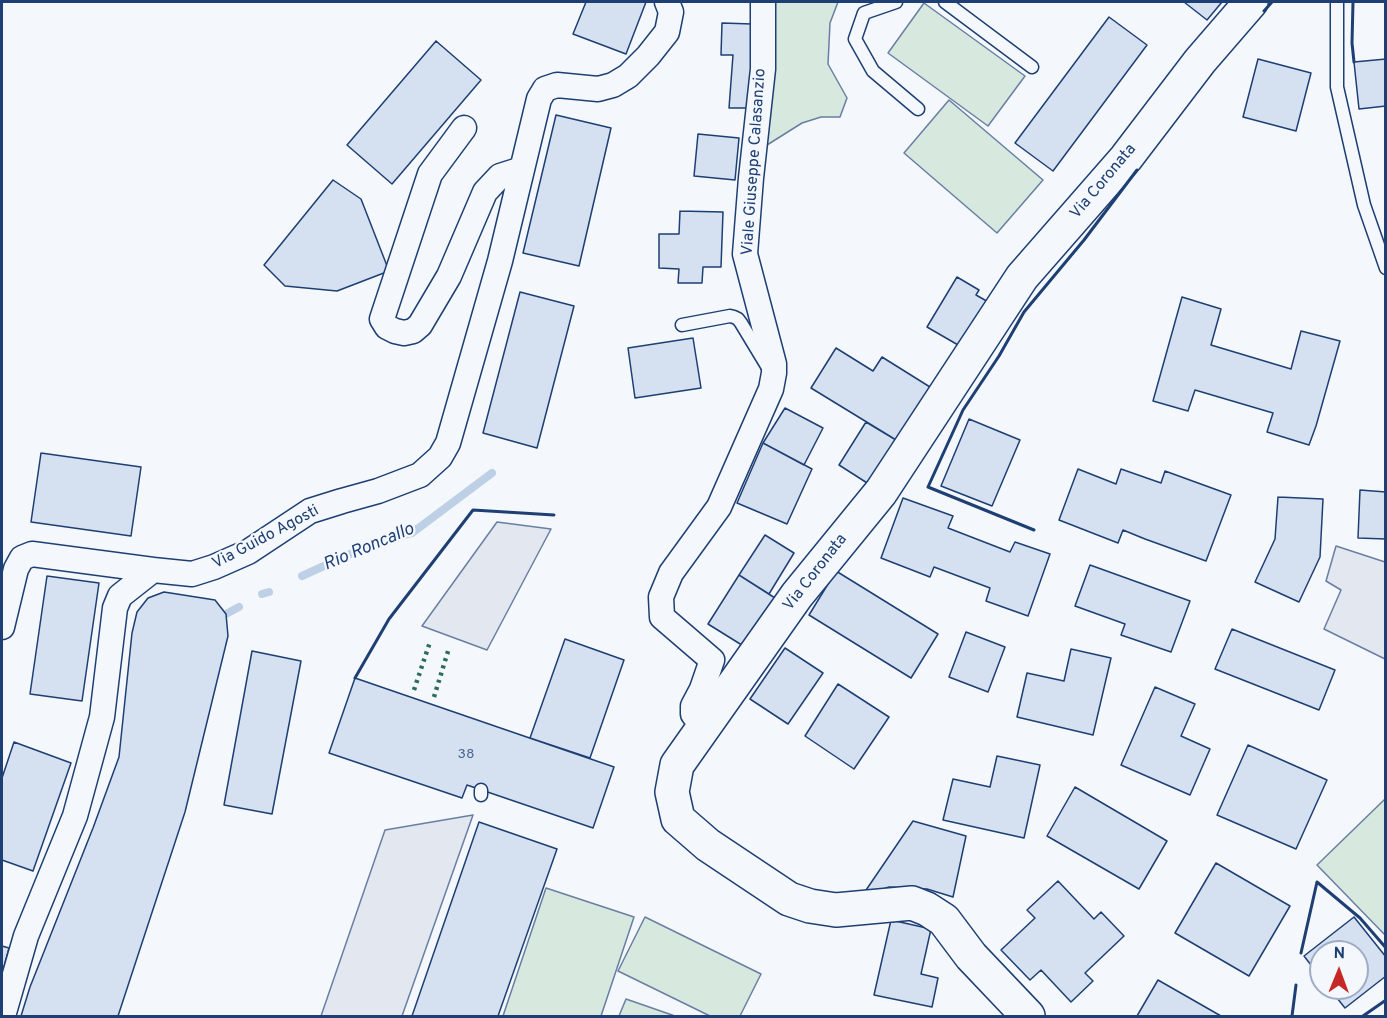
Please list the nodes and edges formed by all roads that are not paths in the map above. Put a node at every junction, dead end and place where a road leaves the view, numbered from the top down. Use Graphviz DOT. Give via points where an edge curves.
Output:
graph roads {
  1 [pos="667,2"];
  2 [pos="762,2"];
  3 [pos="896,2"];
  4 [pos="945,2"];
  5 [pos="1251,2"];
  6 [pos="1337,2"];
  7 [pos="1032,67"];
  8 [pos="918,109"];
  9 [pos="464,128"];
  10 [pos="522,169"];
  11 [pos="1386,268"];
  12 [pos="682,325"];
  13 [pos="774,373"];
  14 [pos="153,570"];
  15 [pos="2,627"];
  16 [pos="704,727"];
  17 [pos="3,1017"];
  18 [pos="1028,1017"];
  1 -- 10 [label="street, Via Guido Agosti" via="671,12 667,33 628,76 598,89 546,89 539,99"];
  2 -- 13 [label="street, Viale Giuseppe Calasanzio" via="763,69 745,254"];
  3 -- 8 [label="lane" via="864,13 855,39 873,71"];
  4 -- 7 [label="lane"];
  5 -- 16 [label="street, Via Coronata" via="1126,158 1022,277 881,492 797,595"];
  6 -- 11 [label="lane" via="1337,87 1364,205"];
  9 -- 10 [label="street" via="430,174 382,319 387,327 404,333 420,325 449,276 485,192 500,177"];
  10 -- 14 [label="street, Via Guido Agosti" via="500,261 448,443 440,457 420,475 310,512 248,552 214,567 192,574"];
  12 -- 13 [label="lane" via="730,316 738,319"];
  13 -- 16 [label="street, Viale Giuseppe Calasanzio" via="767,398 719,507 671,573 661,597 662,617 712,660 693,706 693,714"];
  14 -- 15 [label="street, Via Guido Agosti" via="32,554 22,558 15,569"];
  14 -- 17 [label="street" via="120,596 115,608 102,717 75,816 27,936"];
  16 -- 18 [label="street, Via Coronata" via="677,765 672,792 678,819 708,845 789,899 836,910 912,903 927,909 944,920 971,956"];
}
